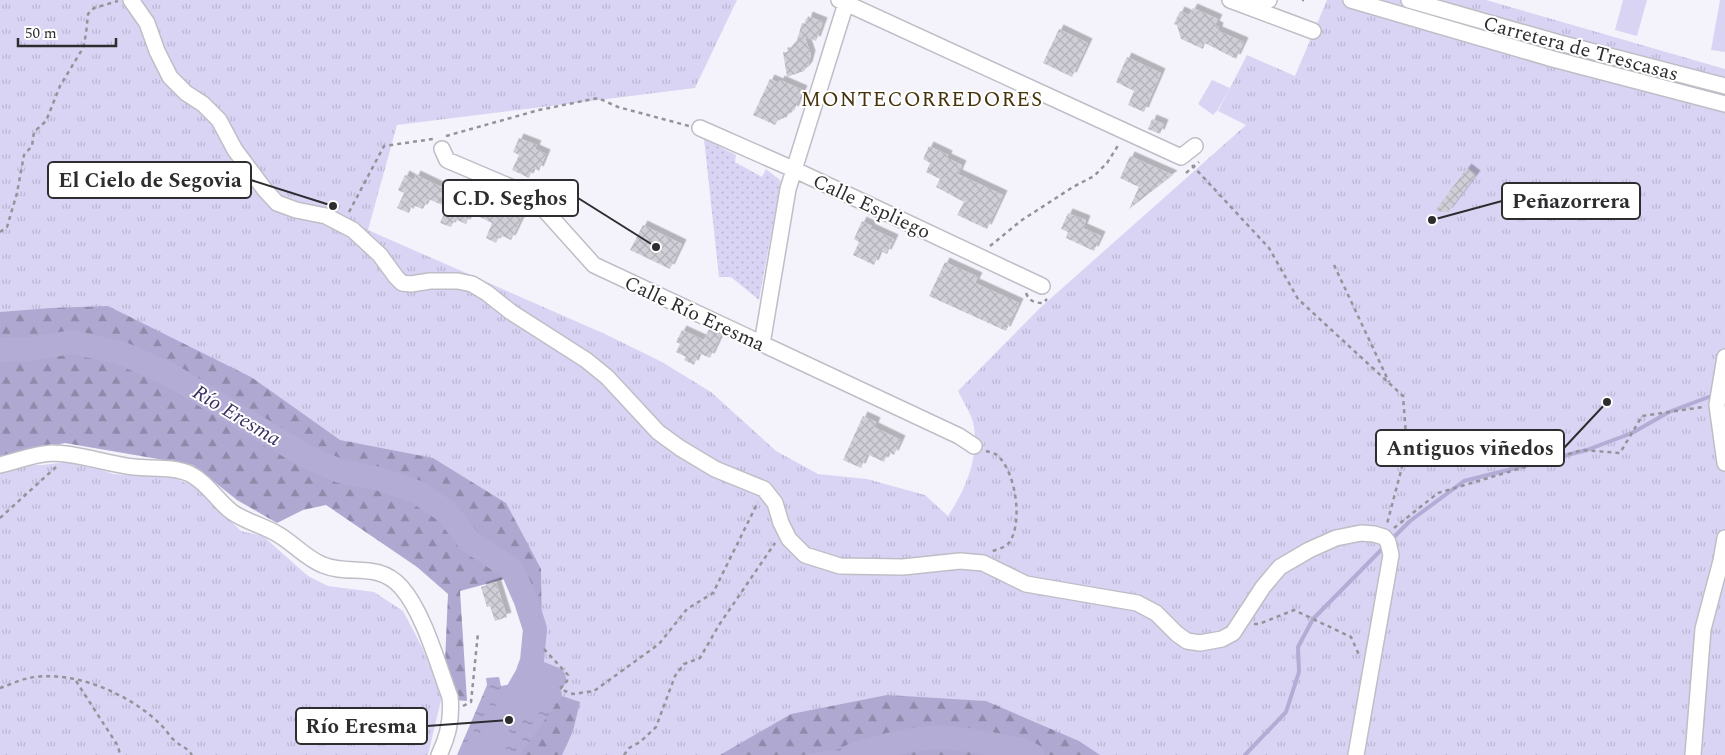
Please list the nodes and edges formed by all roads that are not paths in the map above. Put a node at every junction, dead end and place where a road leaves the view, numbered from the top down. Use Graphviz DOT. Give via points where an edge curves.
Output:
graph roads {
  1 [pos="131,0"];
  2 [pos="1230,0"];
  3 [pos="1269,0"];
  4 [pos="1351,0"];
  5 [pos="1409,0"];
  6 [pos="844,1"];
  7 [pos="1248,6"];
  8 [pos="1313,31"];
  9 [pos="1725,86"];
  10 [pos="1725,104"];
  11 [pos="700,128"];
  12 [pos="442,141"];
  13 [pos="1196,146"];
  14 [pos="794,169"];
  15 [pos="1042,286"];
  16 [pos="762,344"];
  17 [pos="1725,357"];
  18 [pos="974,446"];
  19 [pos="1725,463"];
  20 [pos="0,465"];
  21 [pos="1725,538"];
  22 [pos="1721,577"];
  23 [pos="440,755"];
  24 [pos="1356,755"];
  25 [pos="1693,755"];
  1 -- 24 [label="street" via="147,23 170,77 218,120 235,150 277,203 326,216 353,230 380,255 402,283 458,280 472,284 586,360 607,377 658,432 680,448 715,469 764,489 775,503 789,539 805,555 840,566 903,568 960,561 982,563 1026,584 1136,603 1156,613 1187,641 1200,643 1222,639 1233,633 1280,567 1309,550 1336,538 1361,533 1384,537 1391,555"];
  2 -- 7 [label="street"];
  3 -- 7 [label="street"];
  4 -- 10 [label="street" via="1553,59"];
  5 -- 9 [label="street, Carretera de Trescasas"];
  6 -- 13 [label="street" via="1181,157"];
  6 -- 14 [label="street"];
  7 -- 8 [label="street"];
  11 -- 14 [label="street, Calle Espliego"];
  12 -- 16 [label="street, Calle Río Eresma" via="448,160 532,196 594,265"];
  14 -- 15 [label="street, Calle Espliego"];
  14 -- 16 [label="street"];
  16 -- 18 [label="street, Calle Río Eresma" via="959,436"];
  17 -- 19 [label="street" via="1717,405"];
  20 -- 23 [label="street" via="44,454 70,455 189,474 201,481 232,511 279,535 322,565 390,577 413,603 450,697 448,728"];
  21 -- 22 [label="street"];
  22 -- 25 [label="street" via="1703,629"];
}
